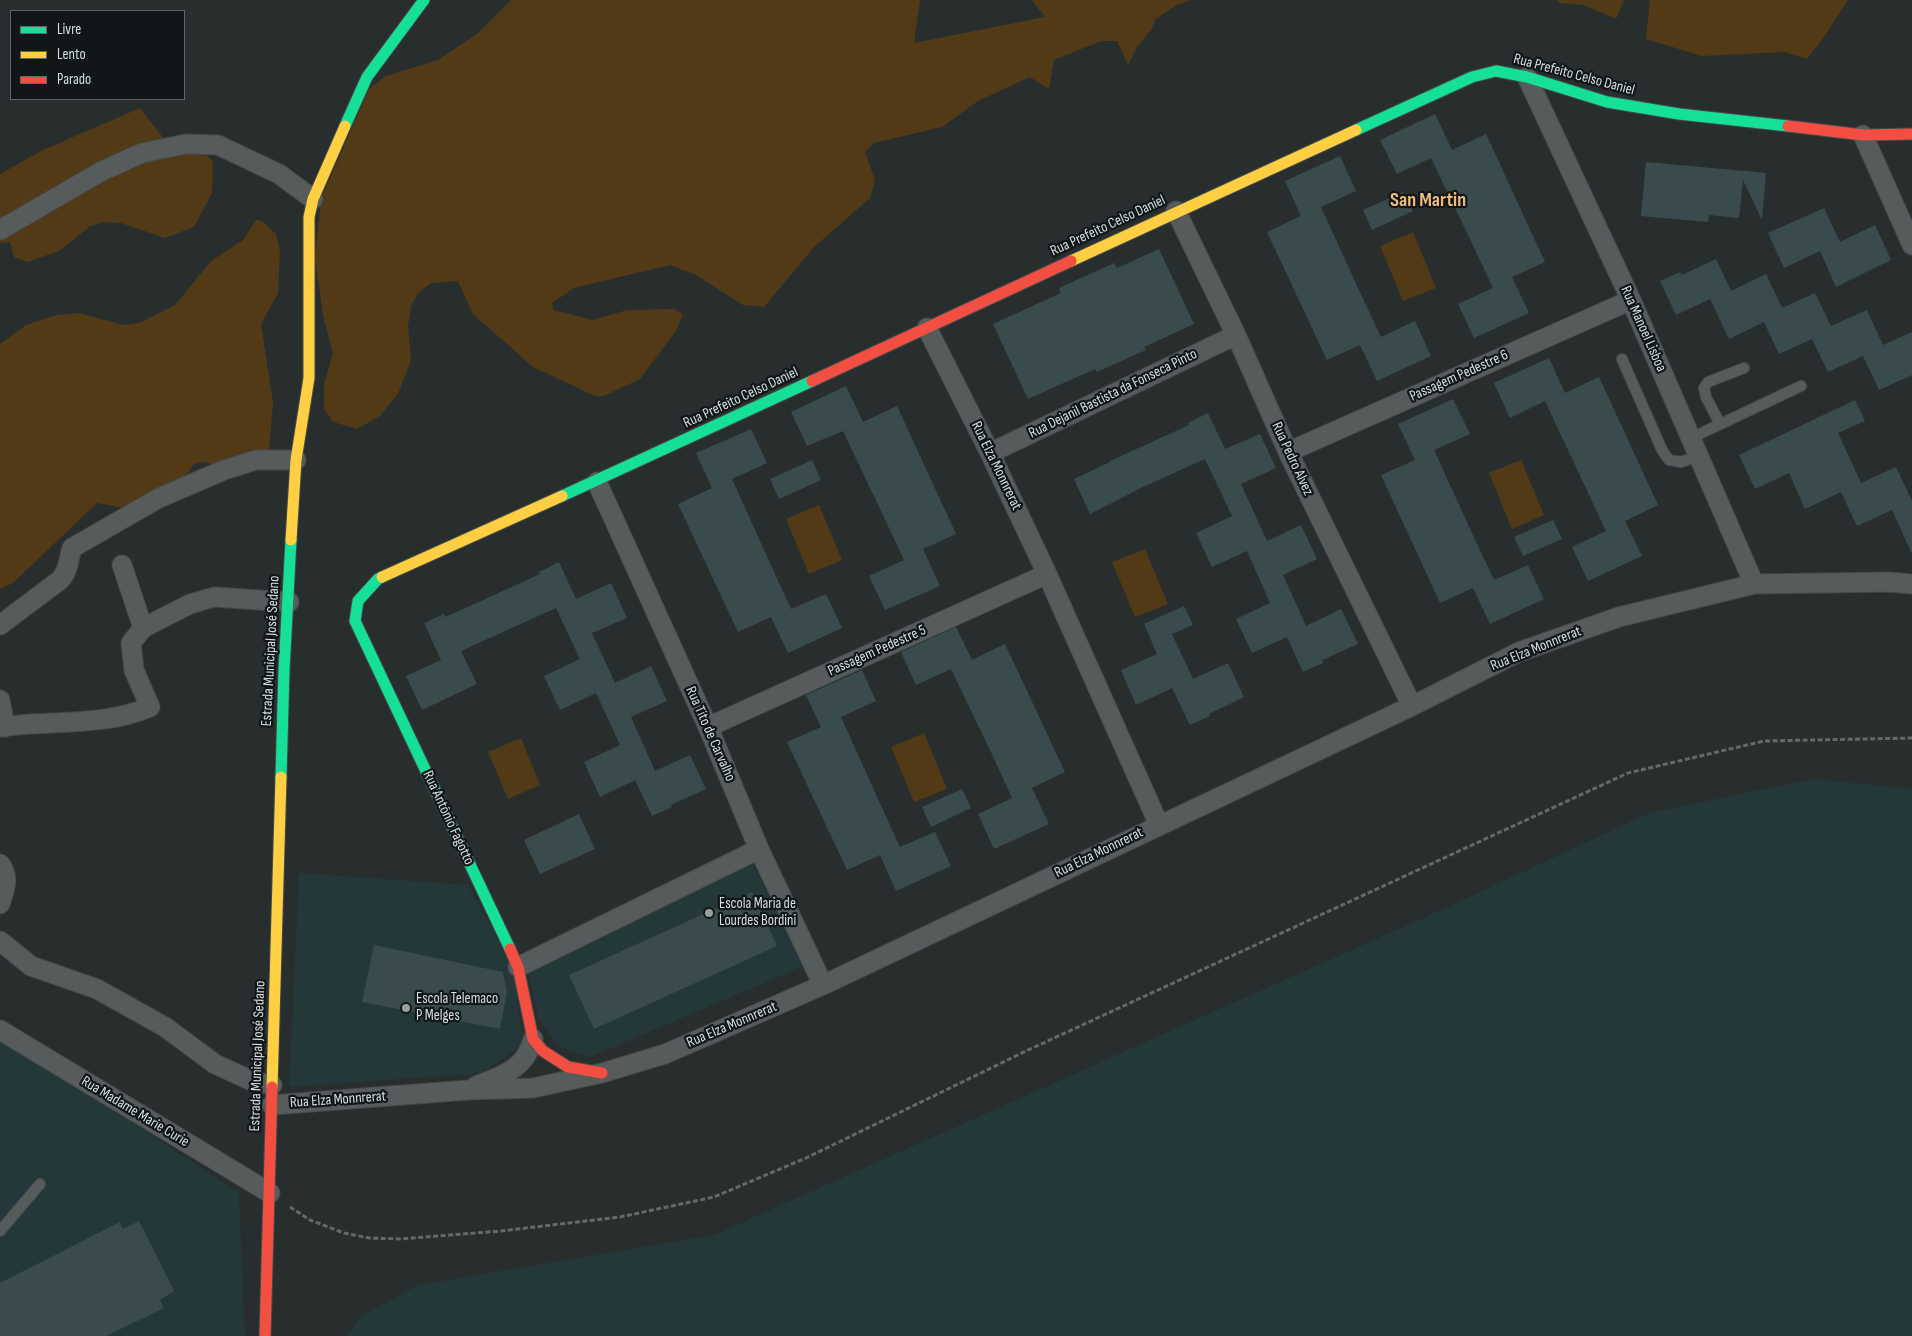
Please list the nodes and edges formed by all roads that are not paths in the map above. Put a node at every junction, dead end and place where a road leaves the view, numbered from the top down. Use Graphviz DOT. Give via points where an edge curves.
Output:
graph roads {
  1 [pos="424,0"];
  2 [pos="1527,77"];
  3 [pos="1912,134"];
  4 [pos="1863,135"];
  5 [pos="313,199"];
  6 [pos="1176,211"];
  7 [pos="0,230"];
  8 [pos="1912,245"];
  9 [pos="1631,300"];
  10 [pos="927,328"];
  11 [pos="1236,335"];
  12 [pos="1622,359"];
  13 [pos="1744,368"];
  14 [pos="1801,386"];
  15 [pos="1720,424"];
  16 [pos="1691,438"];
  17 [pos="1288,452"];
  18 [pos="990,453"];
  19 [pos="1698,456"];
  20 [pos="296,460"];
  21 [pos="597,482"];
  22 [pos="122,564"];
  23 [pos="1046,574"];
  24 [pos="1754,584"];
  25 [pos="1912,584"];
  26 [pos="358,601"];
  27 [pos="289,602"];
  28 [pos="0,625"];
  29 [pos="143,628"];
  30 [pos="0,700"];
  31 [pos="1412,706"];
  32 [pos="2,727"];
  33 [pos="708,728"];
  34 [pos="1159,825"];
  35 [pos="759,849"];
  36 [pos="0,864"];
  37 [pos="0,904"];
  38 [pos="0,941"];
  39 [pos="518,967"];
  40 [pos="823,985"];
  41 [pos="0,1030"];
  42 [pos="533,1039"];
  43 [pos="602,1073"];
  44 [pos="272,1085"];
  45 [pos="468,1090"];
  46 [pos="272,1105"];
  47 [pos="40,1184"];
  48 [pos="270,1194"];
  49 [pos="0,1230"];
  50 [pos="265,1336"];
  1 -- 5 [label="street, Estrada Municipal José Sedano" via="367,78"];
  2 -- 4 [label="street, Rua Prefeito Celso Daniel" via="1607,102 1653,110"];
  2 -- 6 [label="street, Rua Prefeito Celso Daniel" via="1496,71 1472,77"];
  2 -- 9 [label="street, Rua Manoel Lisboa"];
  3 -- 4 [label="street, Rua Prefeito Celso Daniel"];
  4 -- 8 [label="street"];
  5 -- 7 [label="street" via="279,174 218,145 186,144 142,153 102,171"];
  5 -- 20 [label="street, Estrada Municipal José Sedano" via="309,217 309,378"];
  6 -- 10 [label="street, Rua Prefeito Celso Daniel"];
  6 -- 11 [label="street, Rua Pedro Alvez"];
  9 -- 16 [label="street, Rua Manoel Lisboa"];
  9 -- 17 [label="street, Passagem Pedestre 6"];
  10 -- 18 [label="street, Rua Elza Monnrerat"];
  10 -- 21 [label="street, Rua Prefeito Celso Daniel"];
  11 -- 17 [label="street, Rua Pedro Alvez"];
  11 -- 18 [label="street, Rua Dejanil Bastista da Fonseca Pinto"];
  12 -- 19 [label="lane" via="1669,460 1681,462"];
  13 -- 15 [label="lane" via="1708,382 1704,388"];
  14 -- 15 [label="lane"];
  15 -- 16 [label="lane"];
  16 -- 19 [label="street, Rua Manoel Lisboa"];
  17 -- 31 [label="street, Rua Pedro Alvez"];
  18 -- 23 [label="street, Rua Elza Monnrerat"];
  19 -- 24 [label="street, Rua Manoel Lisboa"];
  20 -- 27 [label="street, Estrada Municipal José Sedano"];
  20 -- 28 [label="street" via="256,460 159,498 72,548 67,573"];
  21 -- 26 [label="street, Rua Prefeito Celso Daniel" via="378,579"];
  21 -- 33 [label="street, Rua Tito de Carvalho"];
  22 -- 29 [label="street"];
  23 -- 33 [label="street, Passagem Pedestre 5"];
  23 -- 34 [label="street, Rua Elza Monnrerat"];
  24 -- 25 [label="street, Rua Elza Monnrerat"];
  24 -- 31 [label="street, Rua Elza Monnrerat" via="1619,617 1519,652"];
  26 -- 39 [label="street, Rua Antônio Fagotto" via="355,621"];
  27 -- 29 [label="street" via="214,597 190,604"];
  27 -- 44 [label="street, Estrada Municipal José Sedano" via="283,680"];
  29 -- 32 [label="street" via="131,643 134,670 150,707 134,714 110,718"];
  30 -- 32 [label="street"];
  31 -- 34 [label="street, Rua Elza Monnrerat"];
  33 -- 35 [label="street, Rua Tito de Carvalho"];
  34 -- 40 [label="street, Rua Elza Monnrerat"];
  35 -- 39 [label="street"];
  35 -- 40 [label="street, Rua Tito de Carvalho"];
  36 -- 37 [label="street" via="7,884"];
  38 -- 44 [label="street" via="31,966 97,989 165,1027 215,1064 252,1081"];
  39 -- 42 [label="street, Rua Antônio Fagotto"];
  40 -- 43 [label="street, Rua Elza Monnrerat" via="665,1054"];
  41 -- 48 [label="street, Rua Madame Marie Curie"];
  42 -- 43 [label="street" via="568,1067"];
  42 -- 45 [label="street" via="520,1063 507,1073"];
  43 -- 45 [label="street, Rua Elza Monnrerat" via="533,1088"];
  44 -- 46 [label="street, Estrada Municipal José Sedano"];
  45 -- 46 [label="street, Rua Elza Monnrerat"];
  46 -- 48 [label="street, Estrada Municipal José Sedano"];
  47 -- 49 [label="lane"];
  48 -- 50 [label="street, Estrada Municipal José Sedano"];
}
